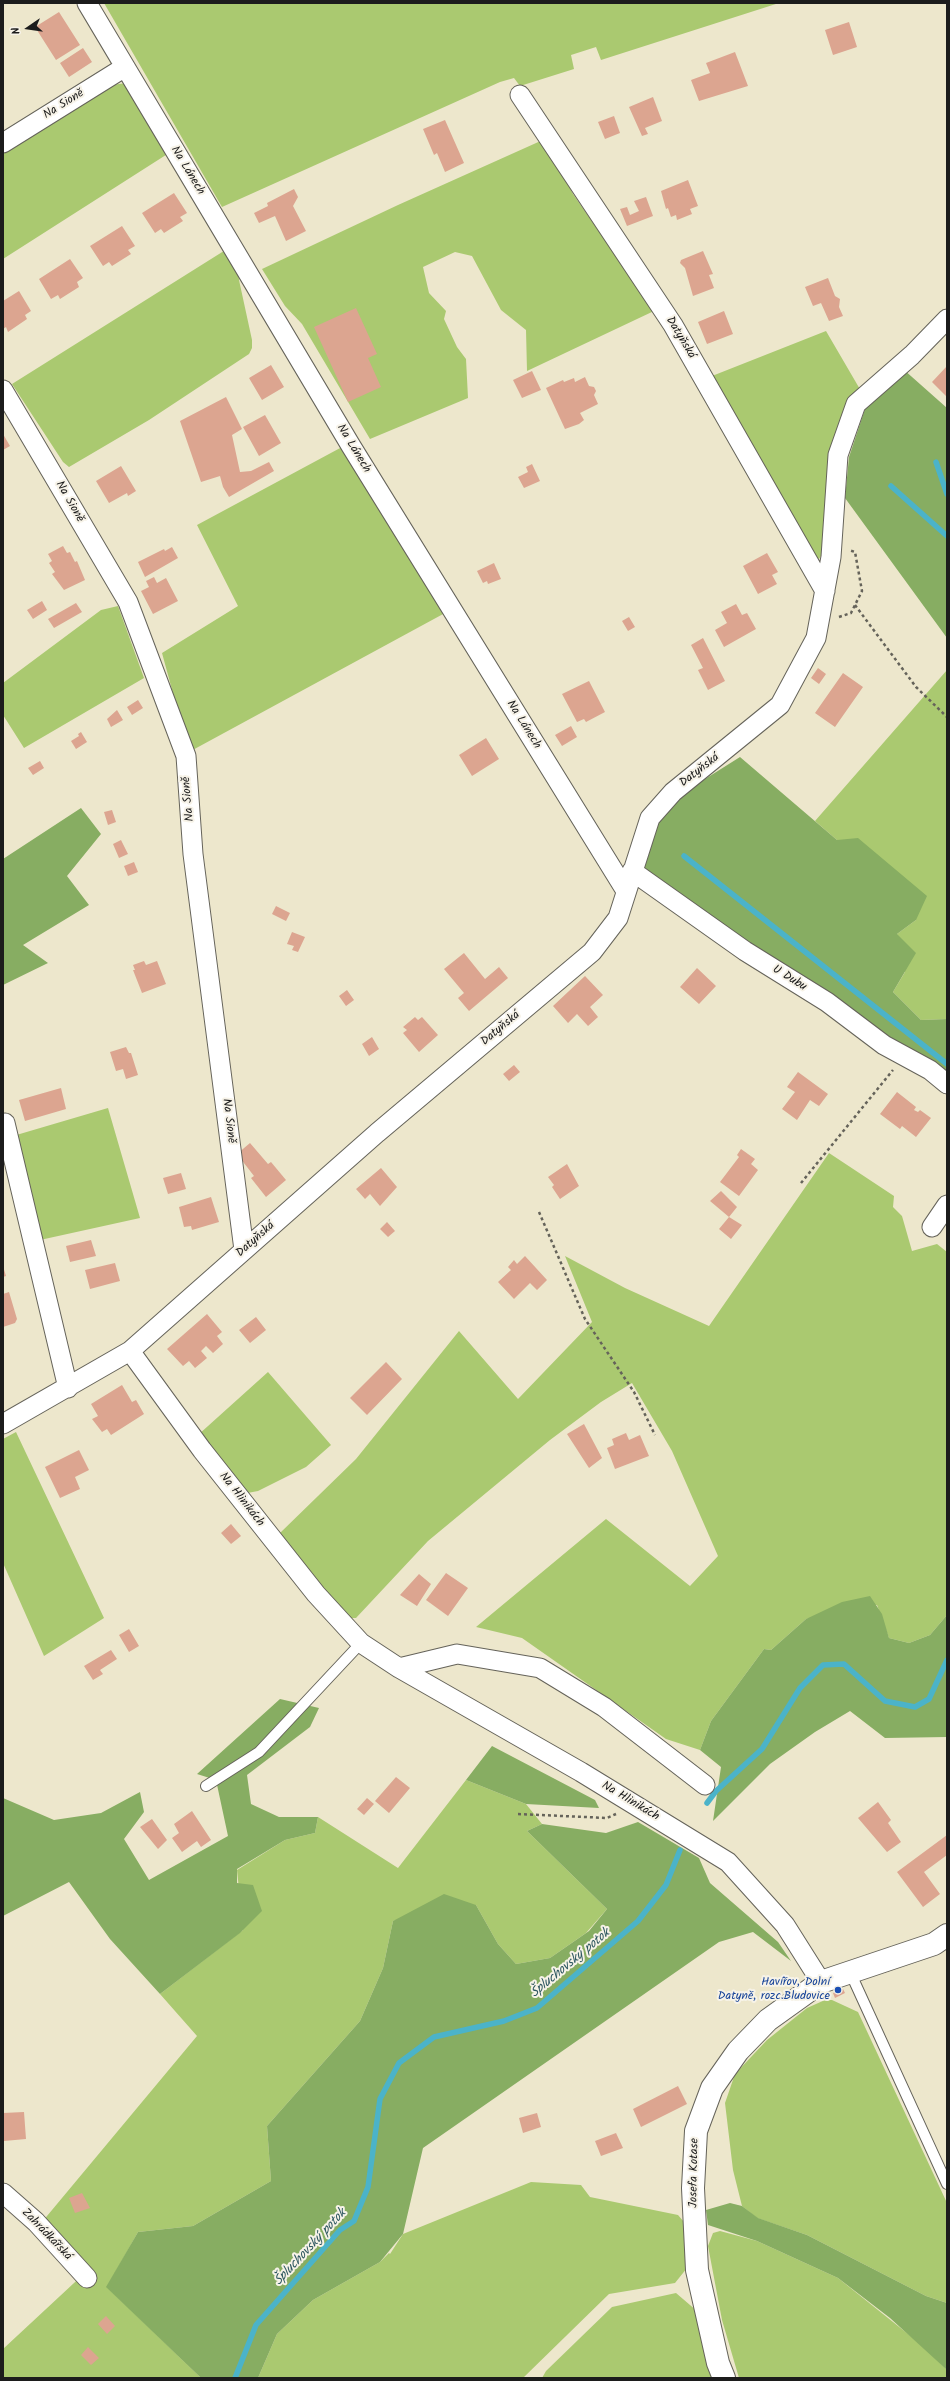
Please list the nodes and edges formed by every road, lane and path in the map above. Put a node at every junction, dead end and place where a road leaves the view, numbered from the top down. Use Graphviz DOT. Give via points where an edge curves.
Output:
graph roads {
  1 [pos="88,3"];
  2 [pos="125,67"];
  3 [pos="520,95"];
  4 [pos="3,143"];
  5 [pos="947,319"];
  6 [pos="3,390"];
  7 [pos="832,546"];
  8 [pos="825,591"];
  9 [pos="855,605"];
  10 [pos="819,623"];
  11 [pos="947,717"];
  12 [pos="632,871"];
  13 [pos="626,891"];
  14 [pos="904,1056"];
  15 [pos="947,1084"];
  16 [pos="5,1123"];
  17 [pos="801,1183"];
  18 [pos="947,1205"];
  19 [pos="539,1212"];
  20 [pos="932,1227"];
  21 [pos="244,1250"];
  22 [pos="130,1351"];
  23 [pos="68,1388"];
  24 [pos="3,1424"];
  25 [pos="655,1435"];
  26 [pos="361,1643"];
  27 [pos="399,1668"];
  28 [pos="705,1785"];
  29 [pos="206,1786"];
  30 [pos="636,1806"];
  31 [pos="518,1814"];
  32 [pos="947,1936"];
  33 [pos="850,1972"];
  34 [pos="821,1982"];
  35 [pos="947,2184"];
  36 [pos="3,2193"];
  37 [pos="87,2278"];
  38 [pos="724,2378"];
  1 -- 2 [label="street, Na Lánech"];
  2 -- 4 [label="street, Na Sioně"];
  2 -- 13 [label="street, Na Lánech" via="351,446"];
  3 -- 8 [label="street, Datyňská" via="673,325"];
  5 -- 7 [label="street, Datyňská" via="912,355 856,404 838,456"];
  6 -- 21 [label="street, Na Sioně" via="128,602 186,756 193,854"];
  7 -- 8 [label="street, Datyňská"];
  7 -- 9 [label="path" via="855,552 862,591"];
  8 -- 10 [label="street, Datyňská"];
  9 -- 10 [label="path" via="851,613"];
  9 -- 11 [label="path" via="916,687"];
  10 -- 12 [label="street, Datyňská" via="816,638 780,705 673,792 650,818"];
  12 -- 13 [label="street, Datyňská"];
  12 -- 14 [label="street, U Dubu" via="745,951 827,1002"];
  13 -- 21 [label="street, Datyňská" via="618,918 592,952 377,1133"];
  14 -- 15 [label="street, U Dubu" via="930,1070"];
  14 -- 17 [label="path"];
  16 -- 23 [label="street"];
  18 -- 20 [label="street"];
  19 -- 25 [label="path" via="585,1319 634,1392"];
  21 -- 22 [label="street, Datyňská"];
  22 -- 23 [label="street, Datyňská"];
  22 -- 26 [label="street, Na Hlinikách" via="212,1462 316,1594"];
  23 -- 24 [label="street, Datyňská"];
  26 -- 27 [label="street, Na Hlinikách"];
  26 -- 29 [label="lane" via="259,1752"];
  27 -- 28 [label="street" via="457,1654 540,1668 604,1707"];
  27 -- 30 [label="street, Na Hlinikách"];
  30 -- 31 [label="path" via="607,1818"];
  30 -- 34 [label="street, Na Hlinikách" via="728,1862 785,1925"];
  32 -- 33 [label="street, Josefa Kotase" via="934,1944"];
  33 -- 34 [label="street, Josefa Kotase"];
  33 -- 35 [label="lane"];
  34 -- 38 [label="street, Josefa Kotase" via="768,2020 738,2051 712,2088 696,2131 693,2188 697,2270 718,2363"];
  36 -- 37 [label="street, Zahrádkářská" via="36,2222"];
}
